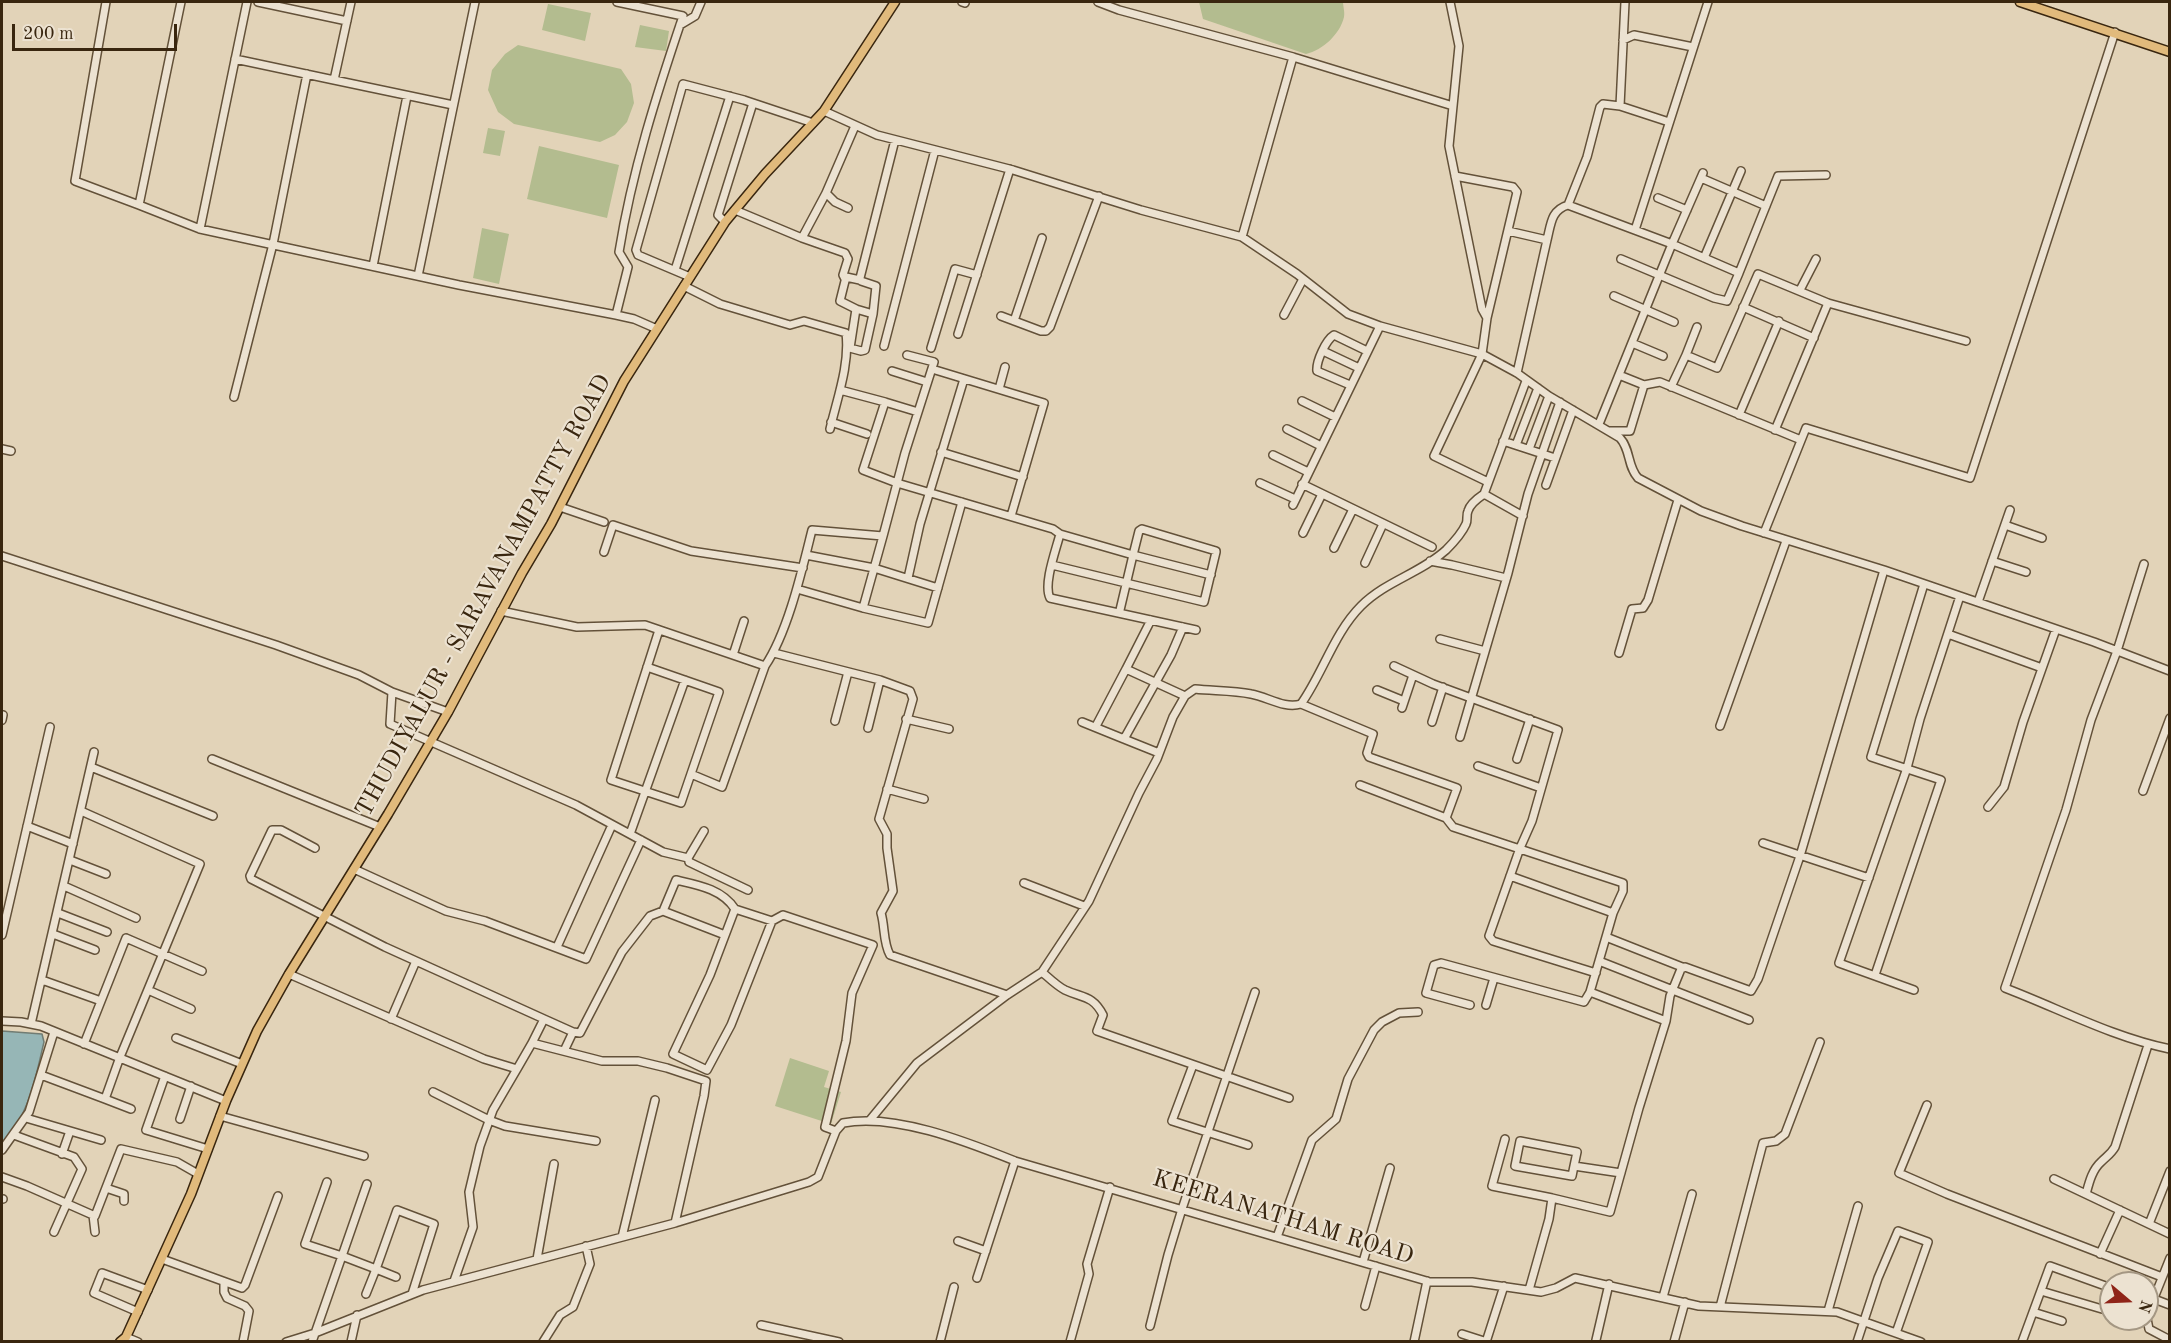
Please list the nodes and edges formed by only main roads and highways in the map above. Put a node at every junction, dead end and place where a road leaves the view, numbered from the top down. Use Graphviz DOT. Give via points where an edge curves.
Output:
graph roads {
  1 [pos="895,2"];
  2 [pos="2020,2"];
  3 [pos="2169,52"];
  4 [pos="123,1339"];
  1 -- 4 [label="main road, THUDIYALUR - SARAVANAMPATTY ROAD" via="824,111 725,222 624,381 448,712 257,1031 162,1259"];
  2 -- 3 [label="main road"];
}
